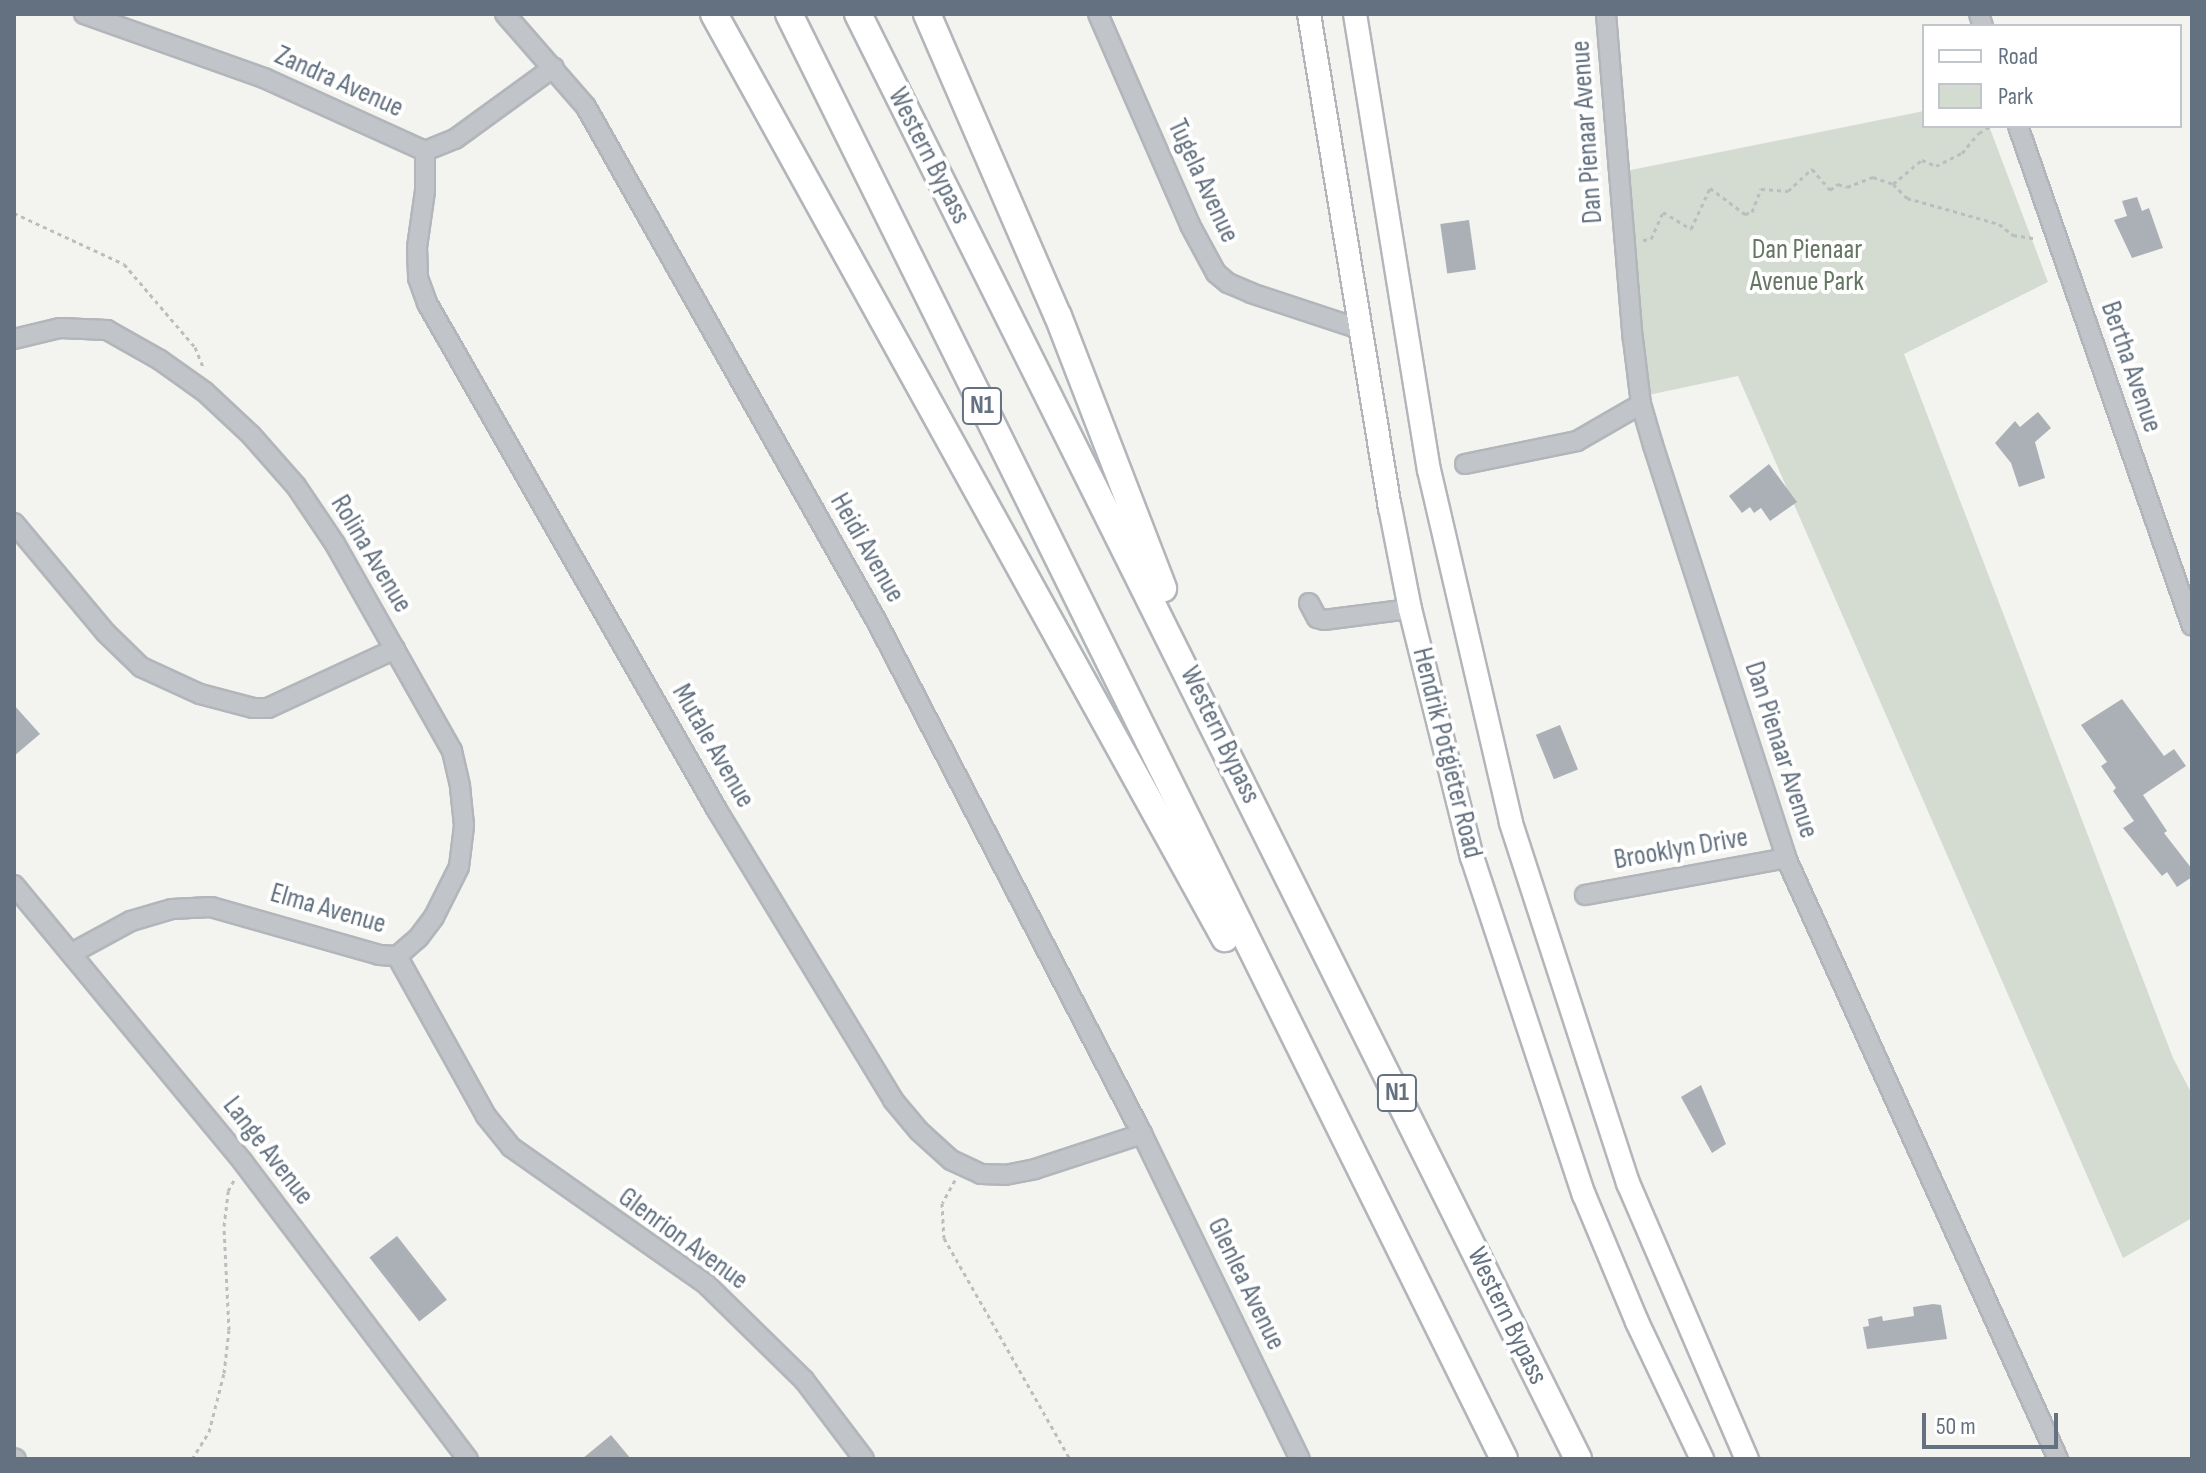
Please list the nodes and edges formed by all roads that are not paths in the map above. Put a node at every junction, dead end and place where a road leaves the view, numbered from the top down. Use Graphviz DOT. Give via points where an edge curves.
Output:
graph roads {
  1 [pos="84,14"];
  2 [pos="505,14"];
  3 [pos="714,14"];
  4 [pos="789,14"];
  5 [pos="858,14"];
  6 [pos="927,14"];
  7 [pos="1098,14"];
  8 [pos="1309,14"];
  9 [pos="1355,14"];
  10 [pos="1606,14"];
  11 [pos="554,67"];
  12 [pos="2019,128"];
  13 [pos="425,151"];
  14 [pos="1360,329"];
  15 [pos="14,339"];
  16 [pos="1641,404"];
  17 [pos="1465,464"];
  18 [pos="14,523"];
  19 [pos="1309,603"];
  20 [pos="1410,609"];
  21 [pos="2192,626"];
  22 [pos="395,649"];
  23 [pos="1216,727"];
  24 [pos="1786,858"];
  25 [pos="14,885"];
  26 [pos="1585,895"];
  27 [pos="72,953"];
  28 [pos="397,956"];
  29 [pos="486,1116"];
  30 [pos="1142,1134"];
  31 [pos="1365,1184"];
  32 [pos="468,1459"];
  33 [pos="864,1459"];
  34 [pos="1300,1459"];
  35 [pos="1504,1459"];
  36 [pos="1578,1459"];
  37 [pos="1702,1459"];
  38 [pos="1747,1459"];
  39 [pos="2058,1459"];
  1 -- 13 [label="street, Zandra Avenue" via="264,78"];
  2 -- 11 [label="street, Heidi Avenue"];
  3 -- 31 [label="highway"];
  4 -- 31 [label="highway, N1"];
  5 -- 23 [label="highway, Western Bypass / N1"];
  6 -- 23 [label="highway" via="1058,316"];
  7 -- 14 [label="street, Tugela Avenue" via="1216,273 1251,293"];
  8 -- 14 [label="main road, Hendrik Potgieter Road"];
  9 -- 38 [label="main road, Hendrik Potgieter Road" via="1429,470 1511,823 1628,1183"];
  10 -- 16 [label="street, Dan Pienaar Avenue"];
  11 -- 13 [label="street, Zandra Avenue" via="455,139"];
  11 -- 30 [label="street, Heidi Avenue" via="586,107 877,622"];
  12 -- 21 [label="street, Bertha Avenue"];
  13 -- 30 [label="street, Mutale Avenue" via="418,278 438,325 717,810 893,1100 919,1131 981,1174 1005,1175"];
  14 -- 20 [label="main road, Hendrik Potgieter Road"];
  15 -- 22 [label="street, Rolina Avenue" via="60,328 107,330 205,392 296,486"];
  16 -- 17 [label="street" via="1577,441"];
  16 -- 24 [label="street, Dan Pienaar Avenue"];
  18 -- 22 [label="street" via="141,667 200,694 268,708"];
  19 -- 20 [label="street" via="1324,620"];
  20 -- 37 [label="main road, Hendrik Potgieter Road" via="1472,857 1584,1195"];
  22 -- 28 [label="street, Rolina Avenue" via="452,751 464,826 459,867 448,892 418,938"];
  23 -- 36 [label="highway, Western Bypass / N1"];
  24 -- 26 [label="street, Brooklyn Drive"];
  24 -- 39 [label="street, Dan Pienaar Avenue"];
  25 -- 27 [label="street, Lange Avenue"];
  27 -- 28 [label="street, Elma Avenue" via="131,921 172,909 211,907"];
  27 -- 32 [label="street, Lange Avenue" via="243,1162"];
  28 -- 29 [label="street, Elma Avenue"];
  29 -- 33 [label="street, Glenrion Avenue" via="529,1162 707,1285 804,1380"];
  30 -- 34 [label="street, Glenlea Avenue"];
  31 -- 35 [label="highway, N1"];
}
